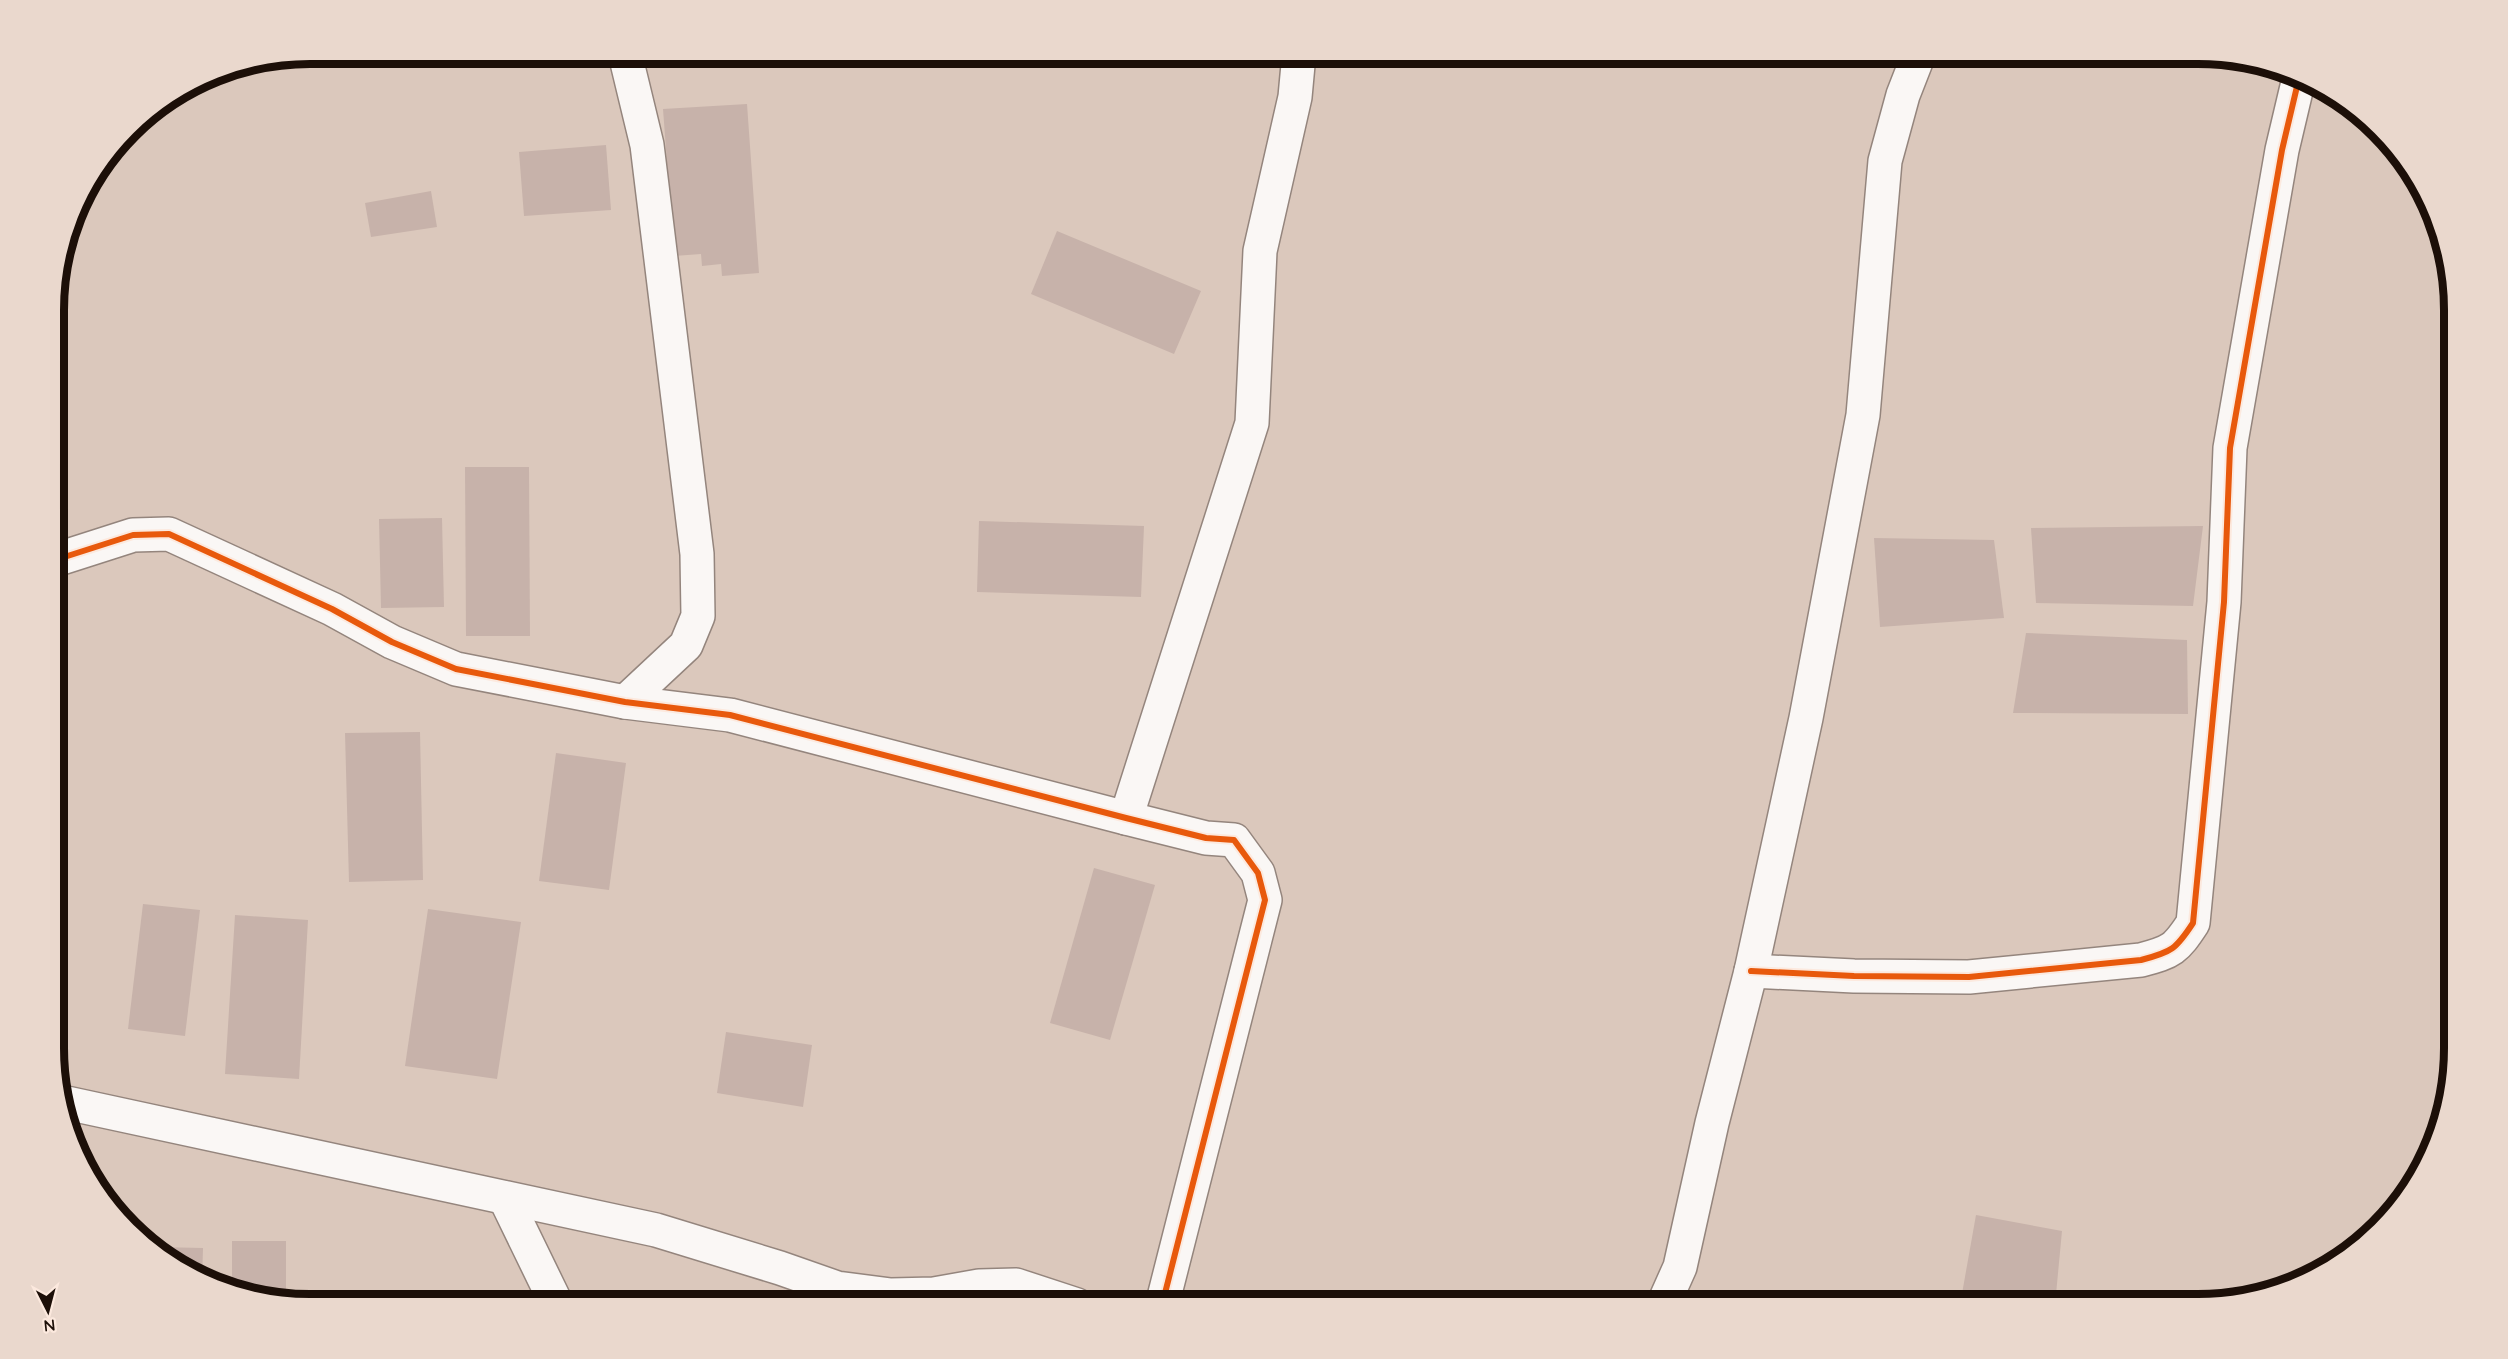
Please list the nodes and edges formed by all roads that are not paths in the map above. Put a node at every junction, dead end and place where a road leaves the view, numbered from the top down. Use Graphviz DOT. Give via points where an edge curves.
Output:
graph roads {
  1 [pos="628,64"];
  2 [pos="1298,64"];
  3 [pos="1915,64"];
  4 [pos="2297,86"];
  5 [pos="64,557"];
  6 [pos="625,702"];
  7 [pos="1126,818"];
  8 [pos="1751,971"];
  9 [pos="71,1104"];
  10 [pos="505,1198"];
  11 [pos="552,1294"];
  12 [pos="893,1294"];
  13 [pos="934,1294"];
  14 [pos="1043,1294"];
  15 [pos="1165,1294"];
  16 [pos="1668,1294"];
  1 -- 6 [label="street" via="647,145 697,554 698,616 686,645"];
  2 -- 7 [label="street" via="1295,97 1260,251 1252,423"];
  3 -- 8 [label="street" via="1885,161 1863,415 1806,718"];
  4 -- 8 [label="street" via="2282,150 2230,448 2224,602 2193,923 2179,944 2163,954 2141,960 1969,977"];
  5 -- 6 [label="street" via="134,535 169,534 456,669"];
  6 -- 7 [label="street" via="730,715"];
  7 -- 15 [label="street" via="1206,838 1234,840 1258,873 1265,900"];
  8 -- 16 [label="street" via="1680,1267"];
  9 -- 10 [label="street"];
  10 -- 11 [label="street"];
  10 -- 12 [label="street" via="656,1230 837,1288"];
  13 -- 14 [label="street" via="1016,1285"];
}
